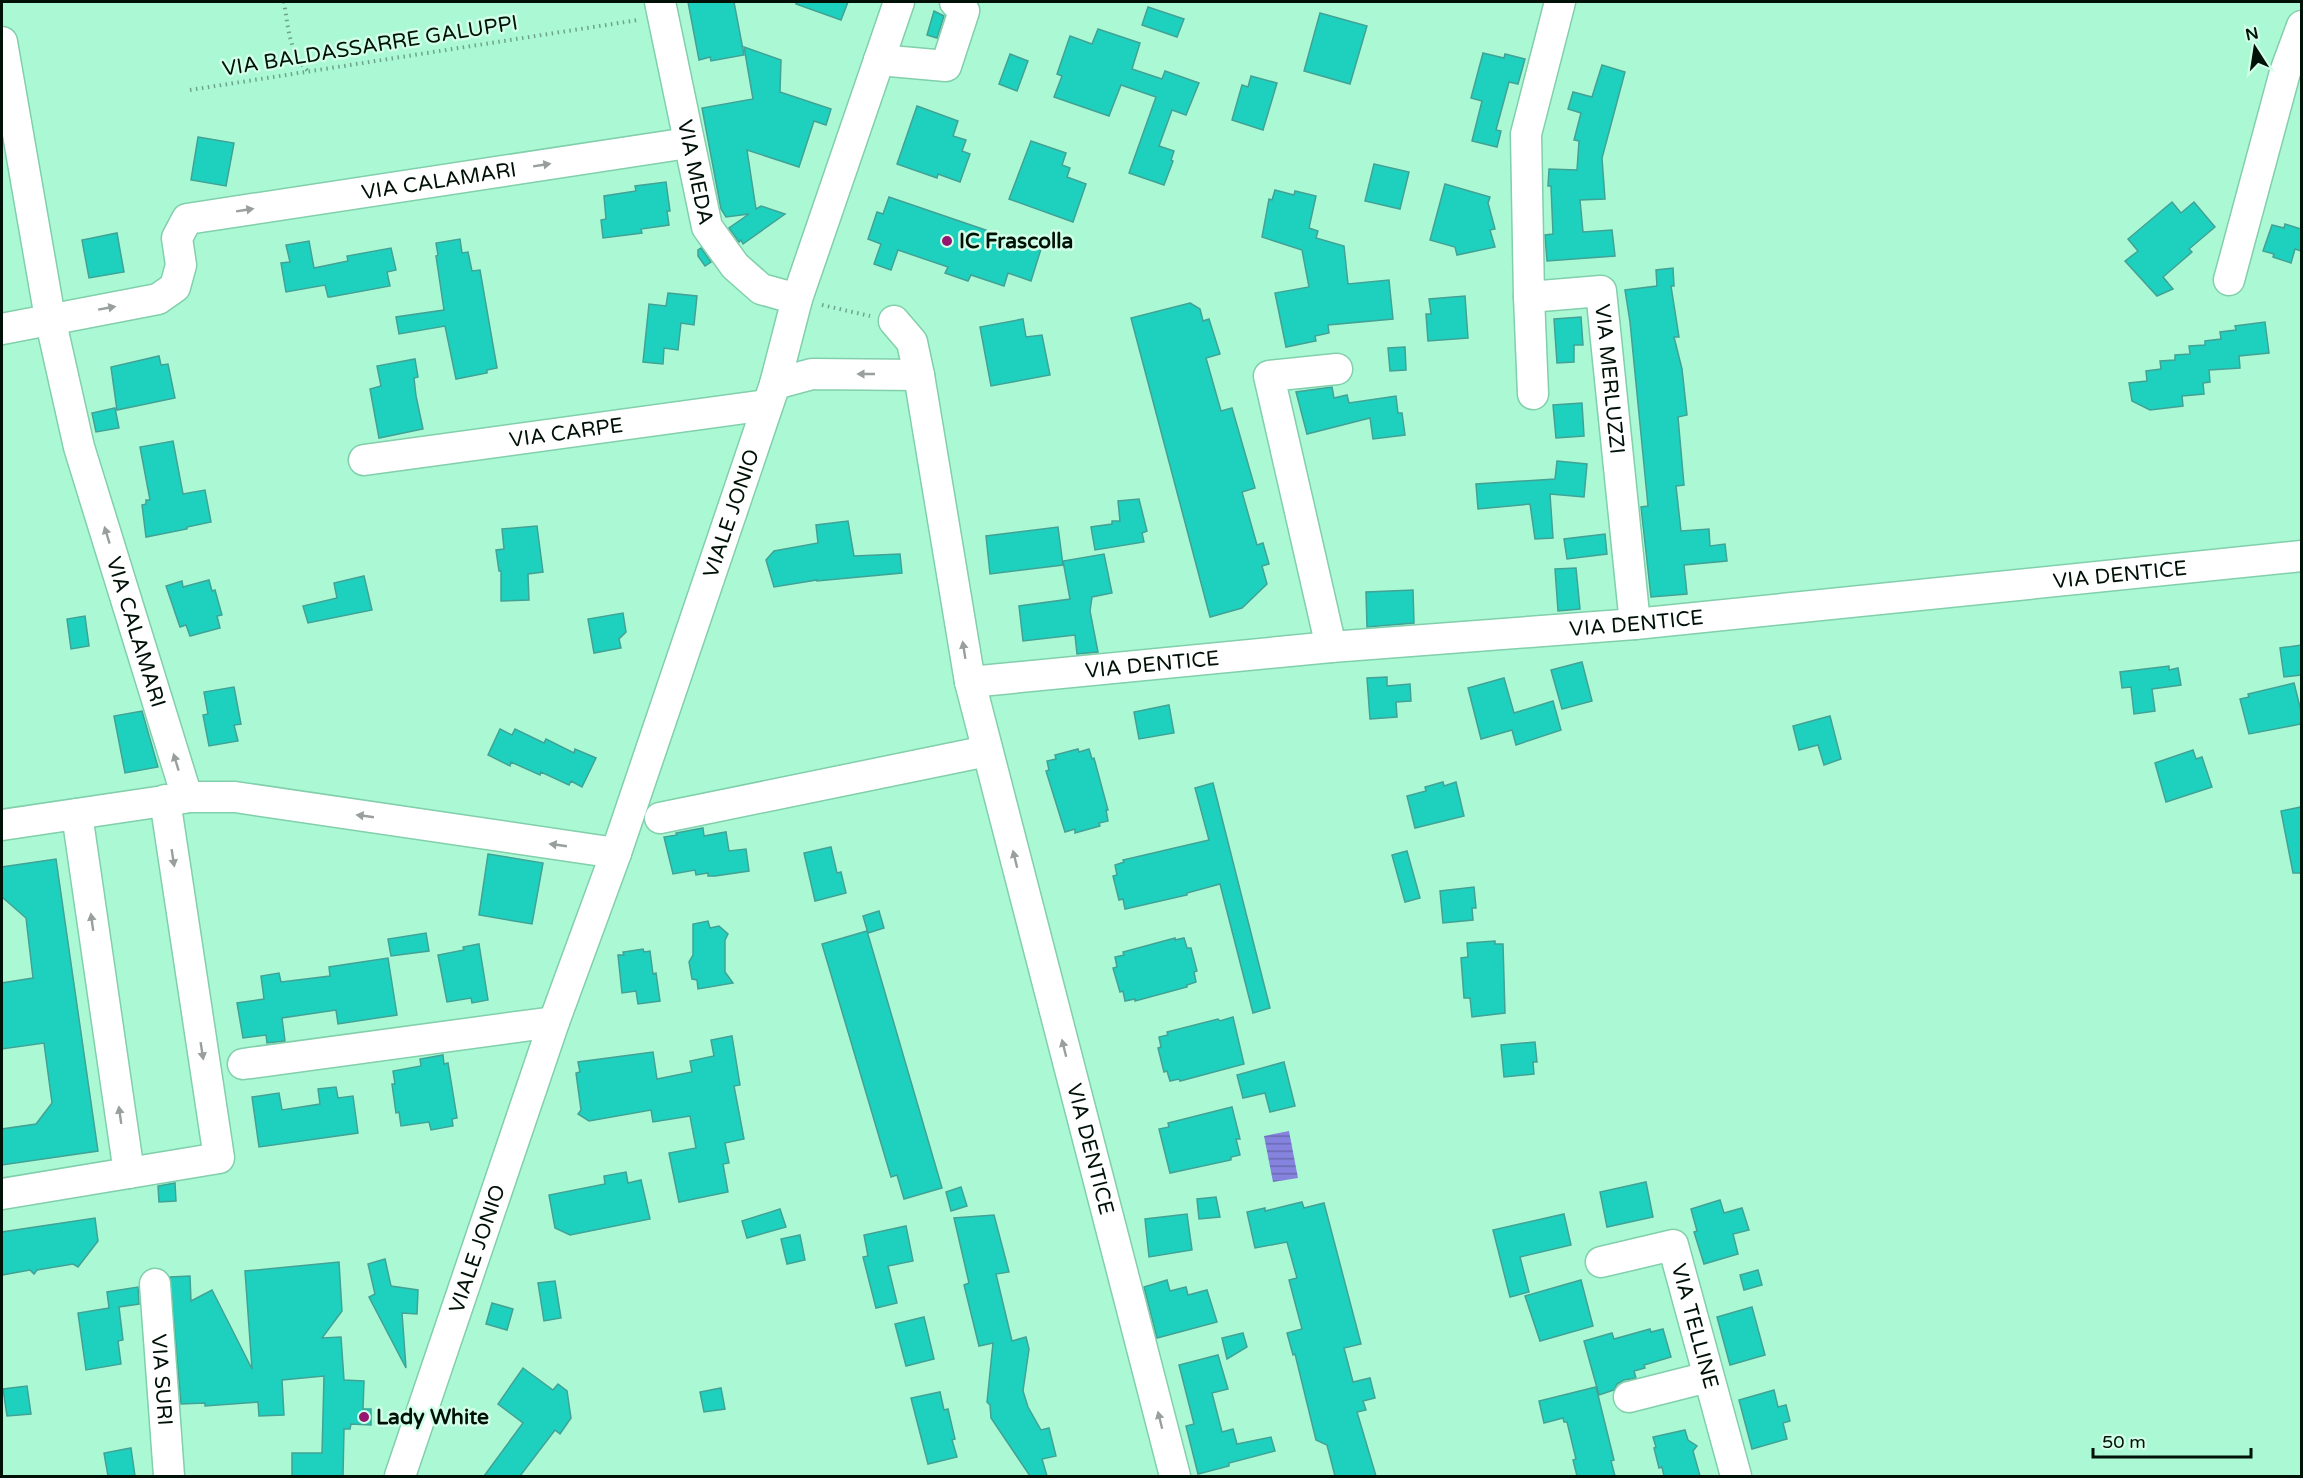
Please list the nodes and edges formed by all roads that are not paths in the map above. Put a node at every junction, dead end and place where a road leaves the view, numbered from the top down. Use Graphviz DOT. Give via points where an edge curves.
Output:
graph roads {
  1 [pos="899,2"];
  2 [pos="955,2"];
  3 [pos="1560,2"];
  4 [pos="661,9"];
  5 [pos="2301,26"];
  6 [pos="2,42"];
  7 [pos="879,60"];
  8 [pos="688,142"];
  9 [pos="2229,280"];
  10 [pos="1529,297"];
  11 [pos="797,299"];
  12 [pos="50,318"];
  13 [pos="894,321"];
  14 [pos="2,329"];
  15 [pos="786,341"];
  16 [pos="1337,369"];
  17 [pos="812,374"];
  18 [pos="919,375"];
  19 [pos="771,394"];
  20 [pos="1533,394"];
  21 [pos="364,460"];
  22 [pos="2301,556"];
  23 [pos="1635,624"];
  24 [pos="1331,647"];
  25 [pos="970,682"];
  26 [pos="987,751"];
  27 [pos="176,799"];
  28 [pos="77,814"];
  29 [pos="660,818"];
  30 [pos="2,825"];
  31 [pos="616,853"];
  32 [pos="554,1022"];
  33 [pos="243,1064"];
  34 [pos="129,1173"];
  35 [pos="2,1194"];
  36 [pos="1601,1262"];
  37 [pos="154,1284"];
  38 [pos="1708,1377"];
  39 [pos="1629,1397"];
  40 [pos="405,1475"];
  41 [pos="169,1476"];
  42 [pos="1175,1476"];
  43 [pos="1736,1476"];
  1 -- 7 [label="street, VIALE JONIO"];
  2 -- 7 [label="street" via="964,11 946,66"];
  3 -- 10 [label="street" via="1526,134"];
  4 -- 8 [label="street, VIA MEDA"];
  5 -- 9 [label="street"];
  6 -- 12 [label="street, VIA CALAMARI"];
  7 -- 11 [label="street, VIALE JONIO"];
  8 -- 11 [label="street, VIA MEDA" via="707,227 735,266 761,289"];
  12 -- 8 [label="street, VIA CALAMARI, one-way" via="158,298 175,287 181,265 177,238 187,219"];
  10 -- 20 [label="street"];
  10 -- 23 [label="street, VIA MERLUZZI" via="1601,291"];
  11 -- 15 [label="street, VIALE JONIO"];
  12 -- 14 [label="street"];
  27 -- 12 [label="street, VIA CALAMARI, one-way" via="80,447"];
  13 -- 18 [label="street, VIA DENTICE" via="912,342"];
  15 -- 17 [label="street"];
  15 -- 19 [label="street, VIALE JONIO"];
  16 -- 24 [label="street" via="1269,376"];
  18 -- 17 [label="street, one-way"];
  17 -- 19 [label="street"];
  25 -- 18 [label="street, VIA DENTICE, one-way"];
  19 -- 21 [label="street, VIA CARPE"];
  19 -- 31 [label="street, VIALE JONIO"];
  22 -- 23 [label="street, VIA DENTICE"];
  23 -- 24 [label="street, VIA DENTICE"];
  24 -- 25 [label="street, VIA DENTICE"];
  25 -- 26 [label="street, VIA DENTICE"];
  26 -- 29 [label="street"];
  42 -- 26 [label="street, VIA DENTICE, one-way"];
  27 -- 28 [label="street"];
  31 -- 27 [label="street, one-way" via="235,797"];
  27 -- 34 [label="street, VIA CALAMARI, one-way" via="219,1158"];
  28 -- 30 [label="street"];
  34 -- 28 [label="street, one-way"];
  31 -- 32 [label="street, VIALE JONIO"];
  32 -- 33 [label="street"];
  32 -- 40 [label="street, VIALE JONIO"];
  34 -- 35 [label="street"];
  36 -- 38 [label="street, VIA TELLINE" via="1673,1245"];
  37 -- 41 [label="street, VIA SURI"];
  38 -- 39 [label="street"];
  38 -- 43 [label="street, VIA TELLINE"];
}
